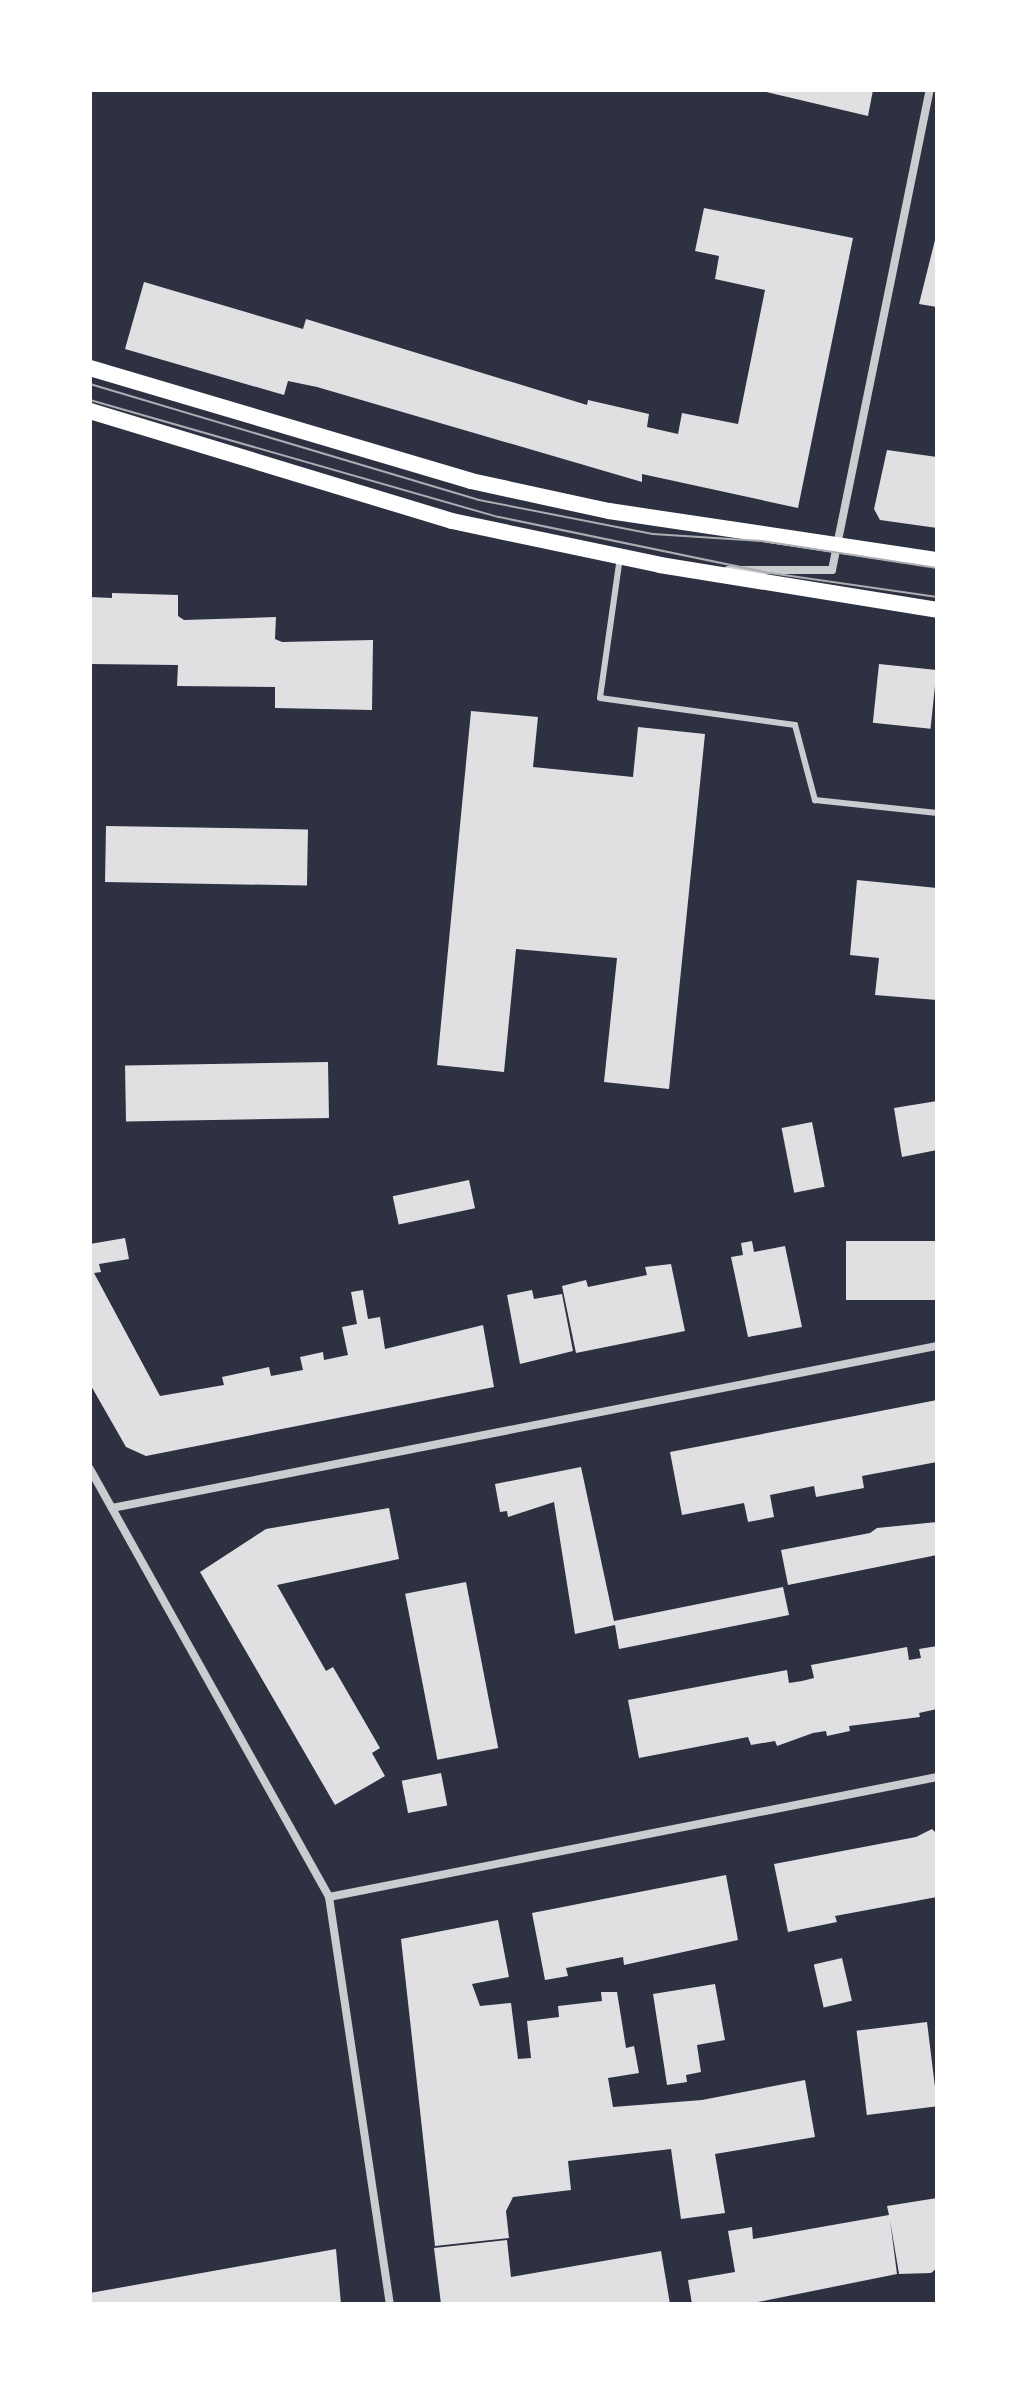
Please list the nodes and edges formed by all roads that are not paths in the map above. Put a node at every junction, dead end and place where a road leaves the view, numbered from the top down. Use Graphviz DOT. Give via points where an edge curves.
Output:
graph roads {
  1 [pos="930,90"];
  2 [pos="90,368"];
  3 [pos="90,411"];
  4 [pos="841,544"];
  5 [pos="620,557"];
  6 [pos="937,560"];
  7 [pos="699,571"];
  8 [pos="937,610"];
  9 [pos="937,813"];
  10 [pos="937,1346"];
  11 [pos="90,1469"];
  12 [pos="112,1508"];
  13 [pos="937,1777"];
  14 [pos="329,1897"];
  15 [pos="390,2304"];
  1 -- 4 [label="street" via="844,505"];
  2 -- 4 [label="main road" via="471,481 609,511"];
  3 -- 5 [label="main road" via="452,521"];
  4 -- 6 [label="main road"];
  4 -- 7 [label="street" via="832,570"];
  5 -- 7 [label="main road"];
  5 -- 9 [label="lane" via="600,698 795,725 815,800"];
  7 -- 8 [label="main road"];
  10 -- 12 [label="street"];
  11 -- 12 [label="street"];
  12 -- 14 [label="street"];
  13 -- 14 [label="street"];
  14 -- 15 [label="street"];
}
